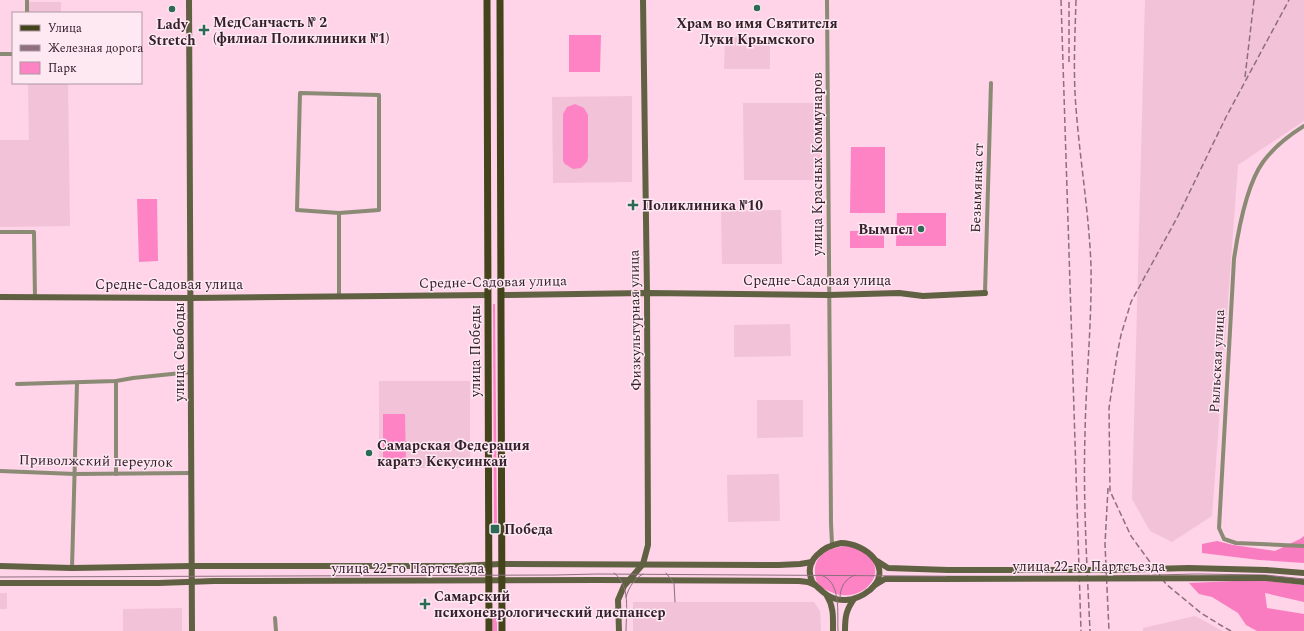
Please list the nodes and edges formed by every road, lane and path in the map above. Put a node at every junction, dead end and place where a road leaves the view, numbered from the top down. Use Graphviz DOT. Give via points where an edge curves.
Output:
graph roads {
  1 [pos="27,0"];
  2 [pos="189,0"];
  3 [pos="487,0"];
  4 [pos="500,0"];
  5 [pos="643,0"];
  6 [pos="828,0"];
  7 [pos="27,12"];
  8 [pos="0,54"];
  9 [pos="12,54"];
  10 [pos="991,83"];
  11 [pos="1304,126"];
  12 [pos="339,213"];
  13 [pos="0,232"];
  14 [pos="647,292"];
  15 [pos="986,293"];
  16 [pos="488,295"];
  17 [pos="501,295"];
  18 [pos="829,295"];
  19 [pos="339,296"];
  20 [pos="0,298"];
  21 [pos="35,298"];
  22 [pos="191,298"];
  23 [pos="191,372"];
  24 [pos="116,381"];
  25 [pos="77,383"];
  26 [pos="17,384"];
  27 [pos="0,471"];
  28 [pos="192,473"];
  29 [pos="75,474"];
  30 [pos="116,474"];
  31 [pos="501,531"];
  32 [pos="489,532"];
  33 [pos="832,544"];
  34 [pos="1304,546"];
  35 [pos="812,562"];
  36 [pos="877,562"];
  37 [pos="501,564"];
  38 [pos="643,564"];
  39 [pos="489,565"];
  40 [pos="0,566"];
  41 [pos="192,566"];
  42 [pos="72,568"];
  43 [pos="1304,573"];
  44 [pos="490,580"];
  45 [pos="501,580"];
  46 [pos="629,580"];
  47 [pos="193,582"];
  48 [pos="1304,582"];
  49 [pos="0,583"];
  50 [pos="875,585"];
  51 [pos="815,586"];
  52 [pos="826,595"];
  53 [pos="854,599"];
  54 [pos="502,616"];
  55 [pos="489,617"];
  56 [pos="275,618"];
  57 [pos="192,631"];
  58 [pos="276,631"];
  59 [pos="489,631"];
  60 [pos="502,631"];
  61 [pos="619,631"];
  62 [pos="833,631"];
  63 [pos="845,631"];
  1 -- 7 [label="street"];
  2 -- 22 [label="main road, улица Свободы"];
  3 -- 16 [label="main road, улица Победы"];
  4 -- 17 [label="main road, улица Победы"];
  5 -- 14 [label="main road, Физкультурная улица"];
  6 -- 18 [label="street, улица Красных Коммунаров"];
  8 -- 9 [label="street"];
  10 -- 15 [label="street, Безымянка ст"];
  11 -- 34 [label="street, Рыльская улица" via="1274,149 1262,164 1249,191 1237,243 1219,528 1224,539 1236,543"];
  12 -- 12 [label="street" via="297,210 300,93 379,95 379,210"];
  12 -- 19 [label="street"];
  13 -- 21 [label="street" via="34,232"];
  14 -- 17 [label="main road, Средне-Садовая улица"];
  14 -- 18 [label="main road, Средне-Садовая улица"];
  14 -- 38 [label="main road, Физкультурная улица" via="648,545"];
  15 -- 18 [label="main road, Средне-Садовая улица" via="923,296 899,293"];
  16 -- 17 [label="main road, Средне-Садовая улица"];
  16 -- 19 [label="main road, Средне-Садовая улица"];
  16 -- 32 [label="main road, улица Победы"];
  17 -- 31 [label="main road, улица Победы"];
  18 -- 33 [label="street, улица Красных Коммунаров"];
  19 -- 22 [label="main road, Средне-Садовая улица"];
  20 -- 21 [label="main road, Средне-Садовая улица"];
  21 -- 22 [label="main road, Средне-Садовая улица"];
  22 -- 23 [label="main road, улица Свободы"];
  23 -- 24 [label="street"];
  23 -- 28 [label="main road, улица Свободы"];
  24 -- 25 [label="street"];
  24 -- 30 [label="street"];
  25 -- 26 [label="street"];
  25 -- 29 [label="street"];
  27 -- 29 [label="street, Приволжский переулок"];
  28 -- 30 [label="street, Приволжский переулок"];
  28 -- 41 [label="main road, улица Свободы"];
  29 -- 30 [label="street, Приволжский переулок"];
  29 -- 42 [label="street"];
  31 -- 32 [label="main road" via="498,538 494,539"];
  31 -- 37 [label="main road, улица Победы"];
  32 -- 39 [label="main road, улица Победы"];
  33 -- 35 [label="main road" via="820,551"];
  33 -- 36 [label="main road" via="848,543 857,546 874,556"];
  35 -- 38 [label="main road, улица 22-го Партсъезда"];
  35 -- 51 [label="main road" via="810,574"];
  36 -- 43 [label="main road, улица 22-го Партсъезда, bridge" via="888,568 948,570 1189,568"];
  36 -- 50 [label="main road" via="879,572"];
  37 -- 38 [label="main road, улица 22-го Партсъезда"];
  37 -- 39 [label="main road, улица 22-го Партсъезда"];
  37 -- 45 [label="main road, улица Победы"];
  38 -- 46 [label="main road, Физкультурная улица"];
  39 -- 41 [label="main road, улица 22-го Партсъезда"];
  39 -- 44 [label="main road, улица Победы"];
  40 -- 42 [label="main road, улица 22-го Партсъезда"];
  41 -- 42 [label="main road, улица 22-го Партсъезда"];
  41 -- 47 [label="main road, улица Свободы"];
  44 -- 45 [label="main road, улица 22-го Партсъезда"];
  44 -- 47 [label="main road, улица 22-го Партсъезда"];
  44 -- 55 [label="main road, улица Победы"];
  45 -- 46 [label="main road, улица 22-го Партсъезда"];
  45 -- 54 [label="main road, улица Победы"];
  46 -- 51 [label="main road, улица 22-го Партсъезда" via="799,581"];
  46 -- 61 [label="main road, Физкультурная улица" via="618,600"];
  47 -- 49 [label="main road, улица 22-го Партсъезда"];
  47 -- 57 [label="main road, улица Свободы"];
  48 -- 50 [label="main road, улица 22-го Партсъезда, bridge" via="1266,578 948,579 885,580"];
  50 -- 53 [label="main road"];
  51 -- 52 [label="main road"];
  52 -- 53 [label="main road" via="837,600"];
  52 -- 62 [label="main road" via="833,608"];
  53 -- 63 [label="main road" via="845,617"];
  54 -- 55 [label="main road" via="495,608"];
  54 -- 60 [label="main road, улица Победы"];
  55 -- 59 [label="main road, улица Победы"];
  56 -- 58 [label="street"];
}
